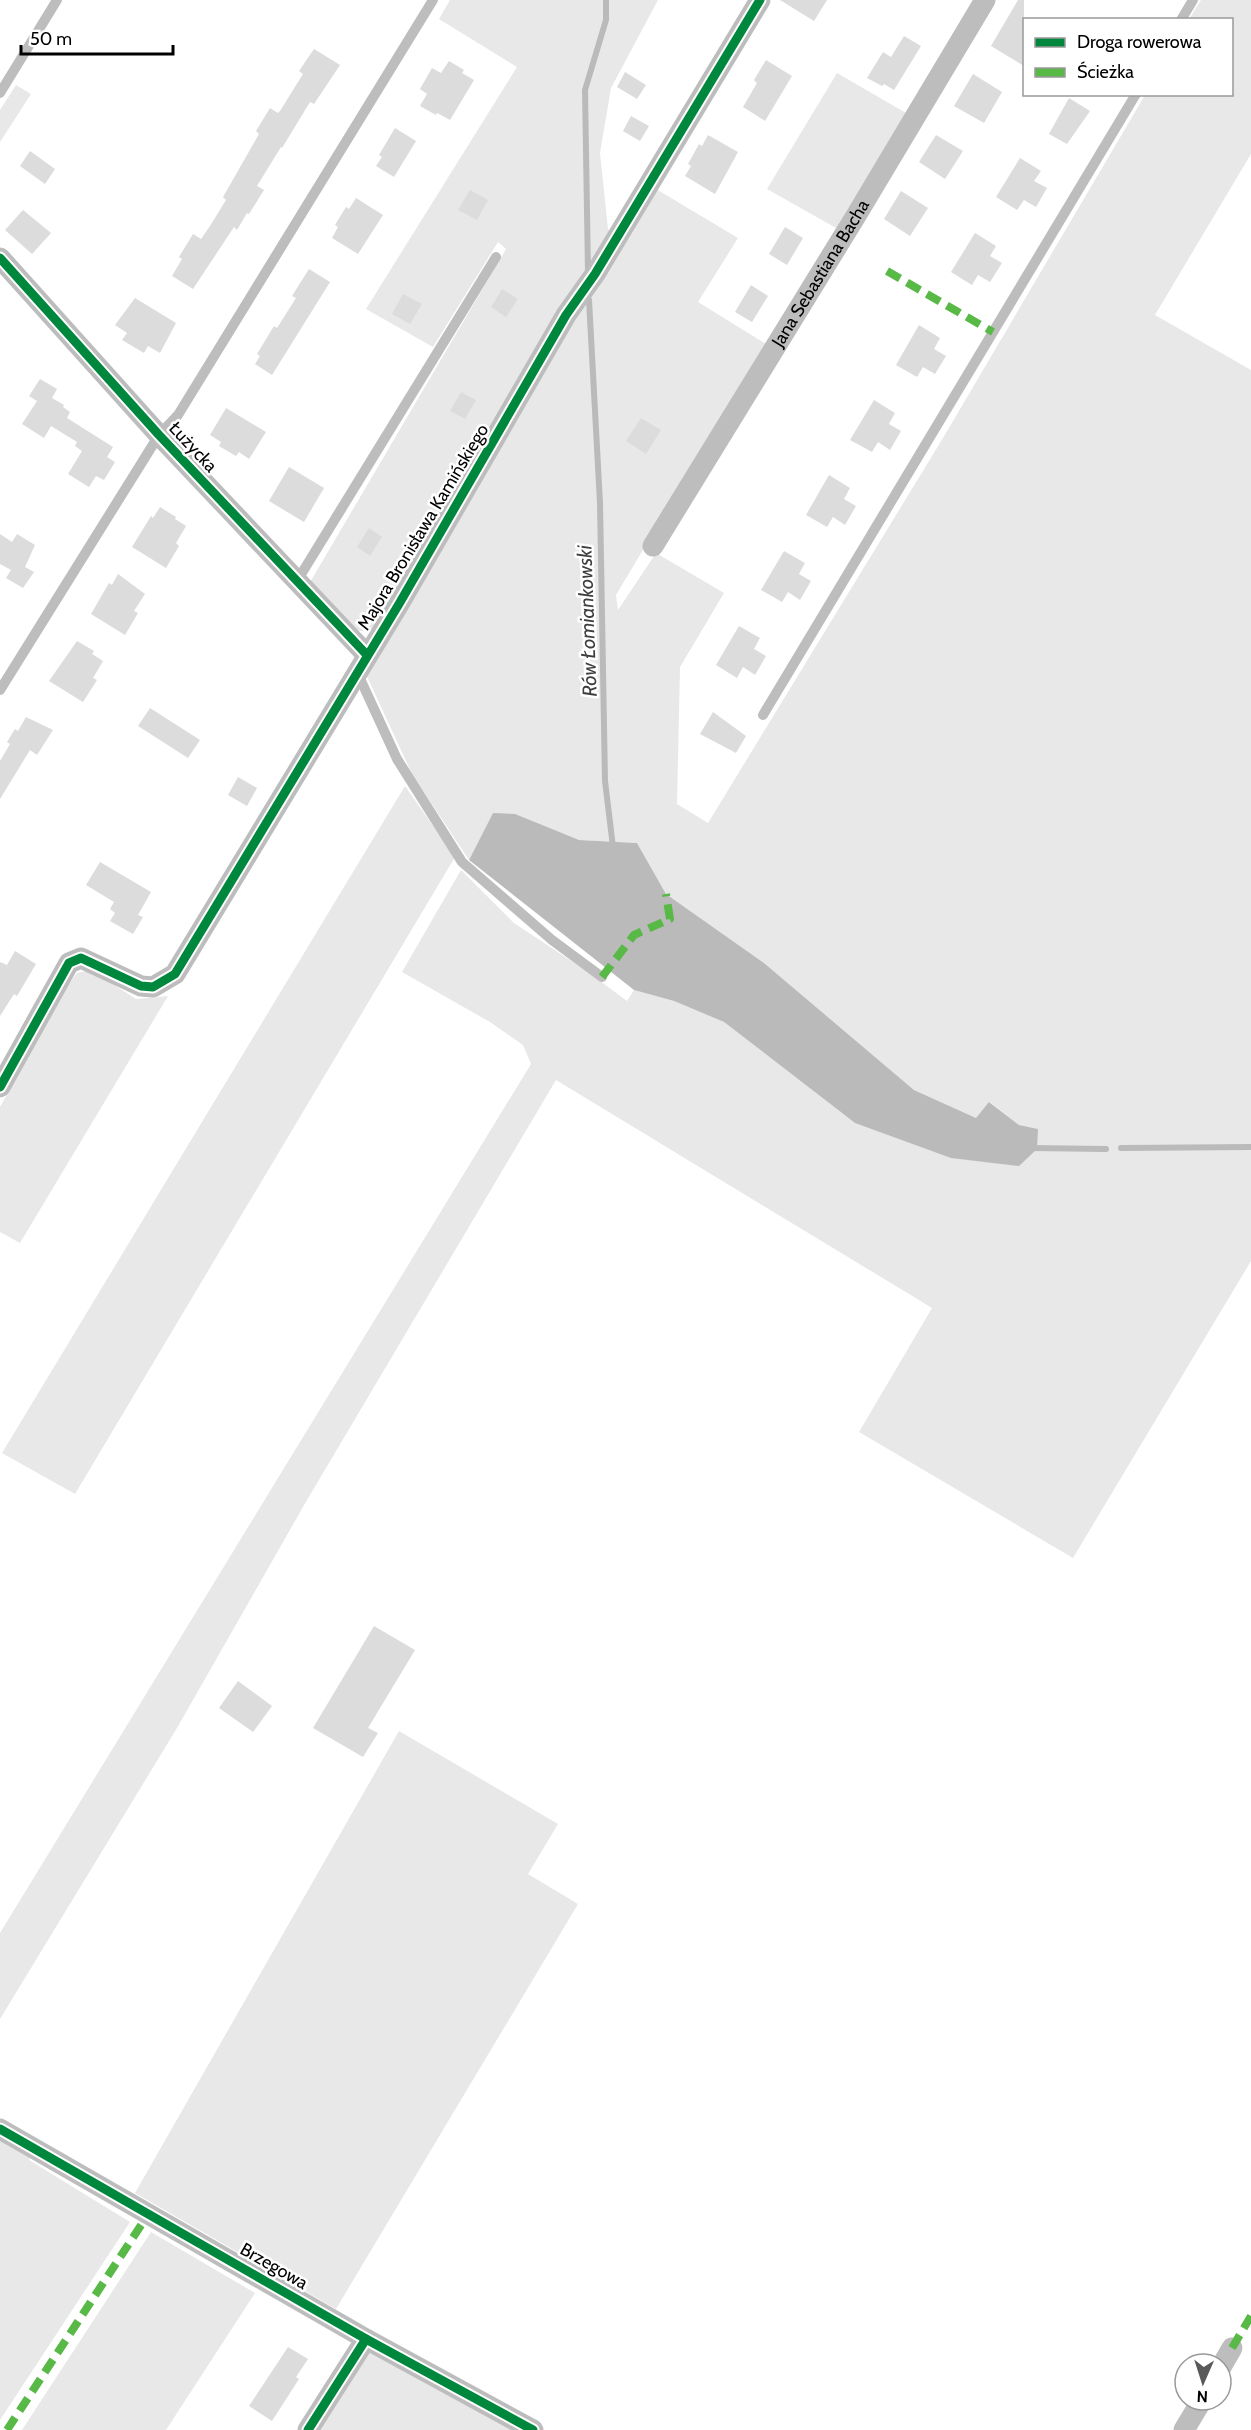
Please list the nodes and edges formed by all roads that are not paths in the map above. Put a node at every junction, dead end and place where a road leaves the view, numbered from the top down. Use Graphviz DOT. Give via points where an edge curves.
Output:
graph roads {
  1 [pos="57,0"];
  2 [pos="433,0"];
  3 [pos="760,0"];
  4 [pos="985,0"];
  5 [pos="1193,0"];
  6 [pos="1182,18"];
  7 [pos="0,93"];
  8 [pos="1135,96"];
  9 [pos="496,257"];
  10 [pos="0,258"];
  11 [pos="159,435"];
  12 [pos="652,546"];
  13 [pos="297,581"];
  14 [pos="362,663"];
  15 [pos="0,690"];
  16 [pos="763,715"];
  17 [pos="602,977"];
  18 [pos="0,1087"];
  19 [pos="0,2129"];
  20 [pos="366,2339"];
  21 [pos="1232,2348"];
  22 [pos="1230,2352"];
  23 [pos="1195,2412"];
  24 [pos="308,2430"];
  25 [pos="533,2430"];
  26 [pos="1184,2430"];
  1 -- 7 [label="lane"];
  2 -- 11 [label="lane" via="178,415"];
  3 -- 14 [label="street, Majora Bronisława Kamińskiego" via="595,274 566,315"];
  4 -- 12 [label="street, Jana Sebastiana Bacha"];
  5 -- 6 [label="lane"];
  8 -- 16 [label="lane"];
  9 -- 13 [label="lane"];
  10 -- 11 [label="street, Łużycka"];
  11 -- 13 [label="street, Łużycka"];
  11 -- 15 [label="lane"];
  13 -- 14 [label="street, Łużycka"];
  14 -- 17 [label="lane" via="397,759 462,862 552,940"];
  14 -- 18 [label="street, Majora Bronisława Kamińskiego" via="175,974 153,987 141,986 81,958 69,963"];
  19 -- 20 [label="street, Brzegowa"];
  20 -- 24 [label="street"];
  20 -- 25 [label="street, Brzegowa"];
  21 -- 22 [label="street"];
  23 -- 26 [label="street"];
}
